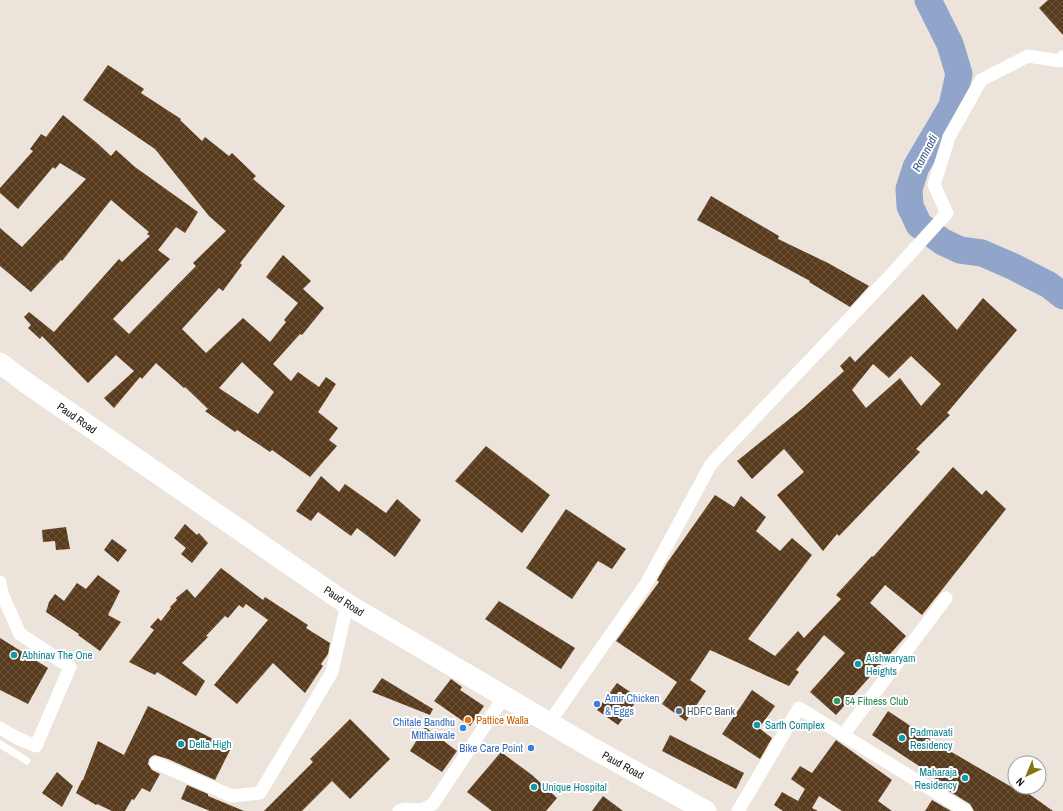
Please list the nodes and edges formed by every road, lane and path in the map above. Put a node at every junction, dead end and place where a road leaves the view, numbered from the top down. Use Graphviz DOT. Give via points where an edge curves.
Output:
graph roads {
  1 [pos="1063,58"];
  2 [pos="0,363"];
  3 [pos="0,582"];
  4 [pos="946,598"];
  5 [pos="348,604"];
  6 [pos="504,697"];
  7 [pos="549,723"];
  8 [pos="0,728"];
  9 [pos="843,735"];
  10 [pos="0,744"];
  11 [pos="27,761"];
  12 [pos="156,763"];
  13 [pos="399,811"];
  14 [pos="706,811"];
  15 [pos="738,811"];
  16 [pos="966,811"];
  1 -- 7 [label="street" via="1060,61 1028,56 981,80 949,137 934,185 946,213 711,464 646,584"];
  2 -- 5 [label="main road, Paud Road"];
  3 -- 8 [label="street" via="2,594 20,634 70,667 36,746"];
  4 -- 9 [label="street"];
  5 -- 6 [label="main road, Paud Road"];
  5 -- 12 [label="street" via="332,672 260,793 232,796"];
  6 -- 7 [label="main road, Paud Road"];
  6 -- 13 [label="street" via="433,804 422,810"];
  7 -- 14 [label="main road, Paud Road"];
  9 -- 15 [label="street" via="799,708"];
  9 -- 16 [label="street"];
  10 -- 11 [label="lane"];
}
